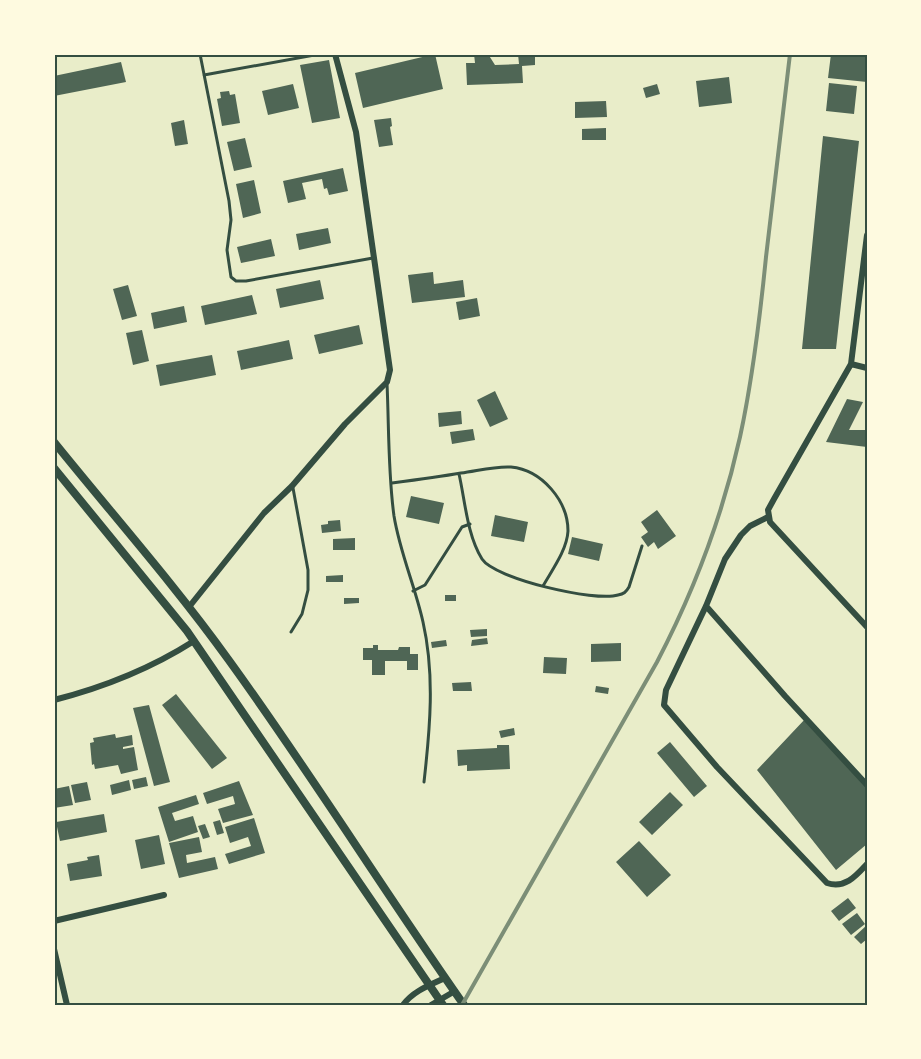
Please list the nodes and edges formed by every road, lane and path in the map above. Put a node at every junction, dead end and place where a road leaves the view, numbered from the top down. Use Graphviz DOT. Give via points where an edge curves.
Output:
graph roads {
  1 [pos="200,54"];
  2 [pos="320,54"];
  3 [pos="335,54"];
  4 [pos="204,75"];
  5 [pos="867,235"];
  6 [pos="373,258"];
  7 [pos="851,364"];
  8 [pos="867,368"];
  9 [pos="387,382"];
  10 [pos="54,442"];
  11 [pos="54,468"];
  12 [pos="459,474"];
  13 [pos="392,483"];
  14 [pos="292,486"];
  15 [pos="768,517"];
  16 [pos="470,524"];
  17 [pos="642,546"];
  18 [pos="543,586"];
  19 [pos="413,591"];
  20 [pos="189,606"];
  21 [pos="706,606"];
  22 [pos="867,627"];
  23 [pos="291,632"];
  24 [pos="194,641"];
  25 [pos="54,700"];
  26 [pos="424,782"];
  27 [pos="867,785"];
  28 [pos="867,864"];
  29 [pos="164,895"];
  30 [pos="54,921"];
  31 [pos="54,948"];
  32 [pos="446,978"];
  33 [pos="428,986"];
  34 [pos="455,991"];
  35 [pos="441,1002"];
  36 [pos="67,1005"];
  37 [pos="403,1005"];
  38 [pos="431,1005"];
  39 [pos="464,1005"];
  1 -- 4 [label="lane"];
  2 -- 4 [label="lane"];
  3 -- 6 [label="street" via="356,132"];
  4 -- 6 [label="lane" via="229,201 227,250 231,277 246,281"];
  5 -- 7 [label="street"];
  6 -- 9 [label="street" via="390,370"];
  7 -- 8 [label="street"];
  7 -- 15 [label="street" via="768,510"];
  9 -- 13 [label="lane"];
  9 -- 14 [label="street"];
  10 -- 20 [label="street"];
  11 -- 24 [label="street"];
  12 -- 13 [label="lane"];
  12 -- 16 [label="lane"];
  12 -- 18 [label="lane" via="513,467 543,481 559,499 568,531"];
  13 -- 19 [label="lane" via="394,516"];
  14 -- 20 [label="street" via="264,513"];
  14 -- 23 [label="lane" via="308,570 308,590 303,614"];
  15 -- 21 [label="street" via="741,535 725,559"];
  15 -- 22 [label="street"];
  16 -- 18 [label="lane" via="477,548 489,567"];
  16 -- 19 [label="lane" via="462,527 425,585"];
  17 -- 18 [label="lane" via="625,593 600,596"];
  19 -- 26 [label="lane" via="429,656 430,736"];
  20 -- 32 [label="street" via="302,762"];
  21 -- 27 [label="street"];
  21 -- 28 [label="street" via="666,690 666,708 828,884 844,884"];
  24 -- 25 [label="street" via="138,673"];
  24 -- 33 [label="street"];
  29 -- 30 [label="street"];
  31 -- 36 [label="street"];
  32 -- 33 [label="street"];
  32 -- 34 [label="street"];
  33 -- 35 [label="street"];
  33 -- 37 [label="street"];
  34 -- 35 [label="street"];
  34 -- 39 [label="street"];
  35 -- 38 [label="street"];
}
